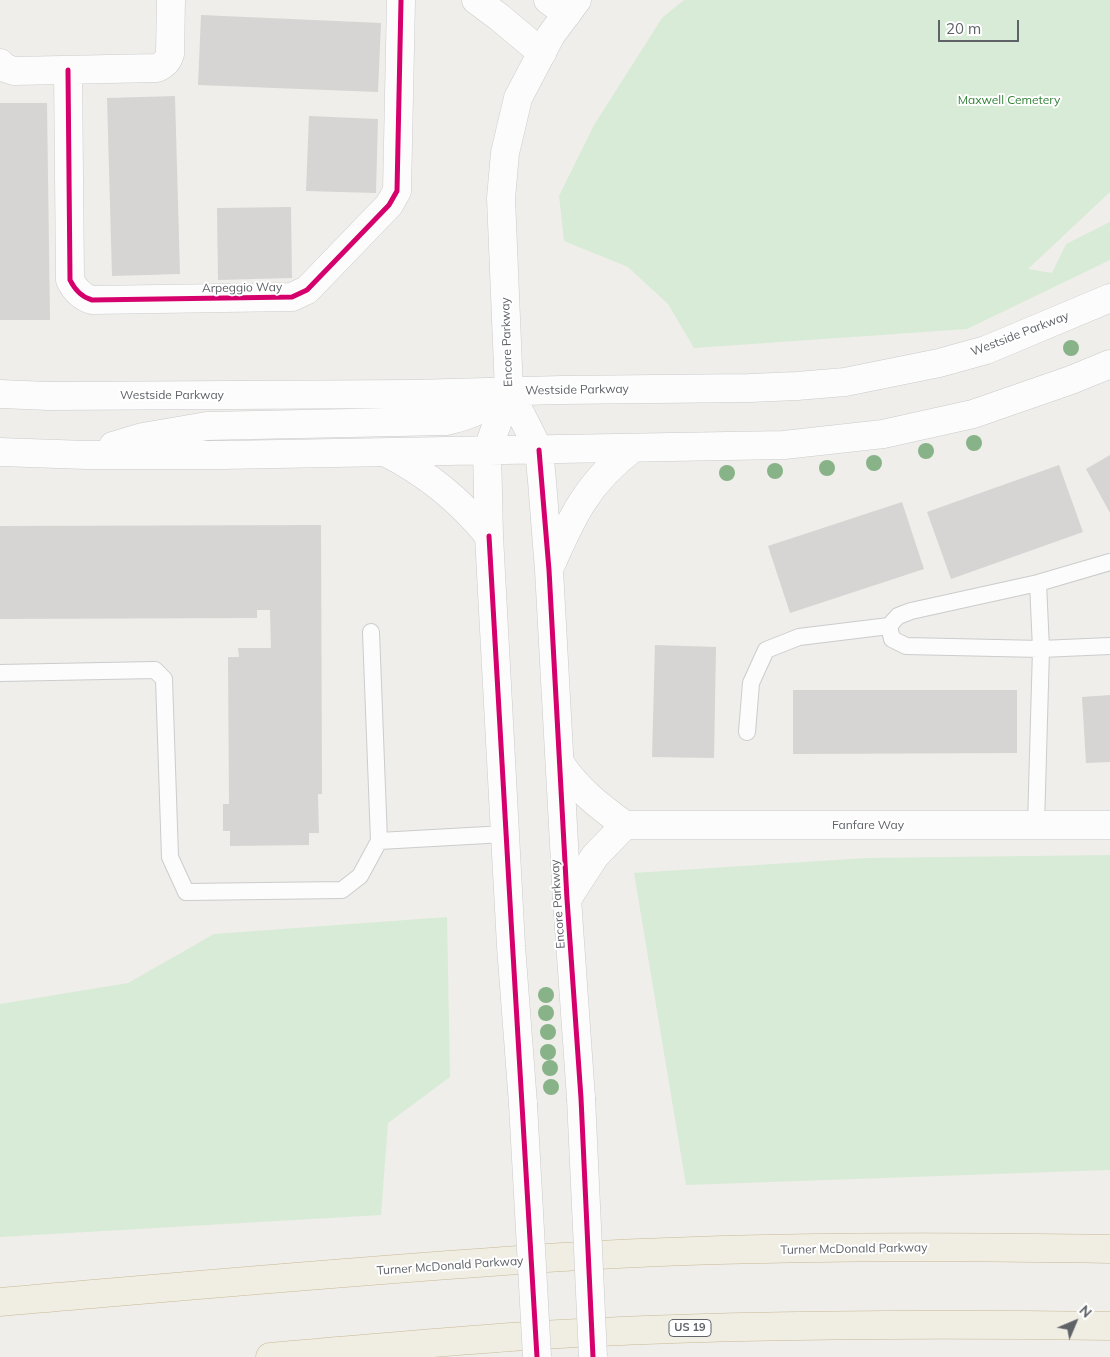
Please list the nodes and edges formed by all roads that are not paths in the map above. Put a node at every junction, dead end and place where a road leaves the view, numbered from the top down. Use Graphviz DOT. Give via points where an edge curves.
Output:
graph roads {
  1 [pos="171,0"];
  2 [pos="401,0"];
  3 [pos="476,0"];
  4 [pos="564,5"];
  5 [pos="542,53"];
  6 [pos="0,63"];
  7 [pos="68,70"];
  8 [pos="1110,298"];
  9 [pos="1110,364"];
  10 [pos="509,391"];
  11 [pos="0,394"];
  12 [pos="632,449"];
  13 [pos="539,450"];
  14 [pos="487,451"];
  15 [pos="0,452"];
  16 [pos="386,452"];
  17 [pos="86,455"];
  18 [pos="489,536"];
  19 [pos="1110,562"];
  20 [pos="549,570"];
  21 [pos="1038,583"];
  22 [pos="889,626"];
  23 [pos="371,632"];
  24 [pos="1110,646"];
  25 [pos="1041,649"];
  26 [pos="0,673"];
  27 [pos="747,732"];
  28 [pos="560,763"];
  29 [pos="625,825"];
  30 [pos="1036,825"];
  31 [pos="1110,825"];
  32 [pos="505,834"];
  33 [pos="379,842"];
  34 [pos="567,899"];
  35 [pos="1110,1249"];
  36 [pos="0,1302"];
  37 [pos="1110,1326"];
  38 [pos="270,1357"];
  39 [pos="537,1357"];
  40 [pos="593,1357"];
  1 -- 7 [label="main road" via="170,54 163,66"];
  2 -- 7 [label="main road, Arpeggio Way" via="397,191 389,205 307,290 292,298 92,300 79,294 70,280"];
  3 -- 5 [label="main road"];
  4 -- 5 [label="main road, Encore Parkway"];
  5 -- 10 [label="main road, Encore Parkway" via="518,98 505,154 502,198"];
  6 -- 7 [label="main road" via="14,71"];
  8 -- 10 [label="main road, Westside Parkway" via="986,350 845,382 750,388"];
  9 -- 12 [label="main road" via="973,414 883,434 784,445"];
  10 -- 11 [label="main road, Westside Parkway"];
  10 -- 13 [label="main road"];
  10 -- 14 [label="main road, Encore Parkway"];
  10 -- 17 [label="main road" via="482,410 446,421 207,426 142,437"];
  12 -- 13 [label="main road"];
  12 -- 20 [label="main road" via="617,460 583,498"];
  13 -- 14 [label="main road"];
  13 -- 20 [label="main road, Encore Parkway"];
  14 -- 16 [label="main road"];
  14 -- 18 [label="main road, Encore Parkway"];
  15 -- 17 [label="main road"];
  16 -- 17 [label="main road"];
  16 -- 18 [label="main road" via="446,490"];
  18 -- 32 [label="main road, Encore Parkway"];
  19 -- 21 [label="lane"];
  20 -- 28 [label="main road, Encore Parkway"];
  21 -- 22 [label="lane" via="910,611 898,616"];
  21 -- 25 [label="lane"];
  22 -- 25 [label="lane" via="892,639 906,646"];
  22 -- 27 [label="lane" via="799,636 766,650 751,684"];
  23 -- 33 [label="lane"];
  24 -- 25 [label="lane"];
  25 -- 30 [label="lane"];
  26 -- 33 [label="lane" via="155,670 164,679 170,857 186,892 342,890 360,876"];
  28 -- 29 [label="main road" via="572,782"];
  28 -- 34 [label="main road, Encore Parkway"];
  29 -- 30 [label="main road, Fanfare Way"];
  29 -- 34 [label="main road" via="595,856"];
  30 -- 31 [label="main road, Fanfare Way"];
  32 -- 33 [label="lane"];
  32 -- 39 [label="main road, Encore Parkway, bridge"];
  34 -- 40 [label="main road, Encore Parkway, bridge" via="581,1098"];
  35 -- 36 [label="highway, Turner McDonald Parkway" via="832,1248 564,1257"];
  37 -- 38 [label="highway, US 19" via="864,1324 682,1329 540,1335"];
}
